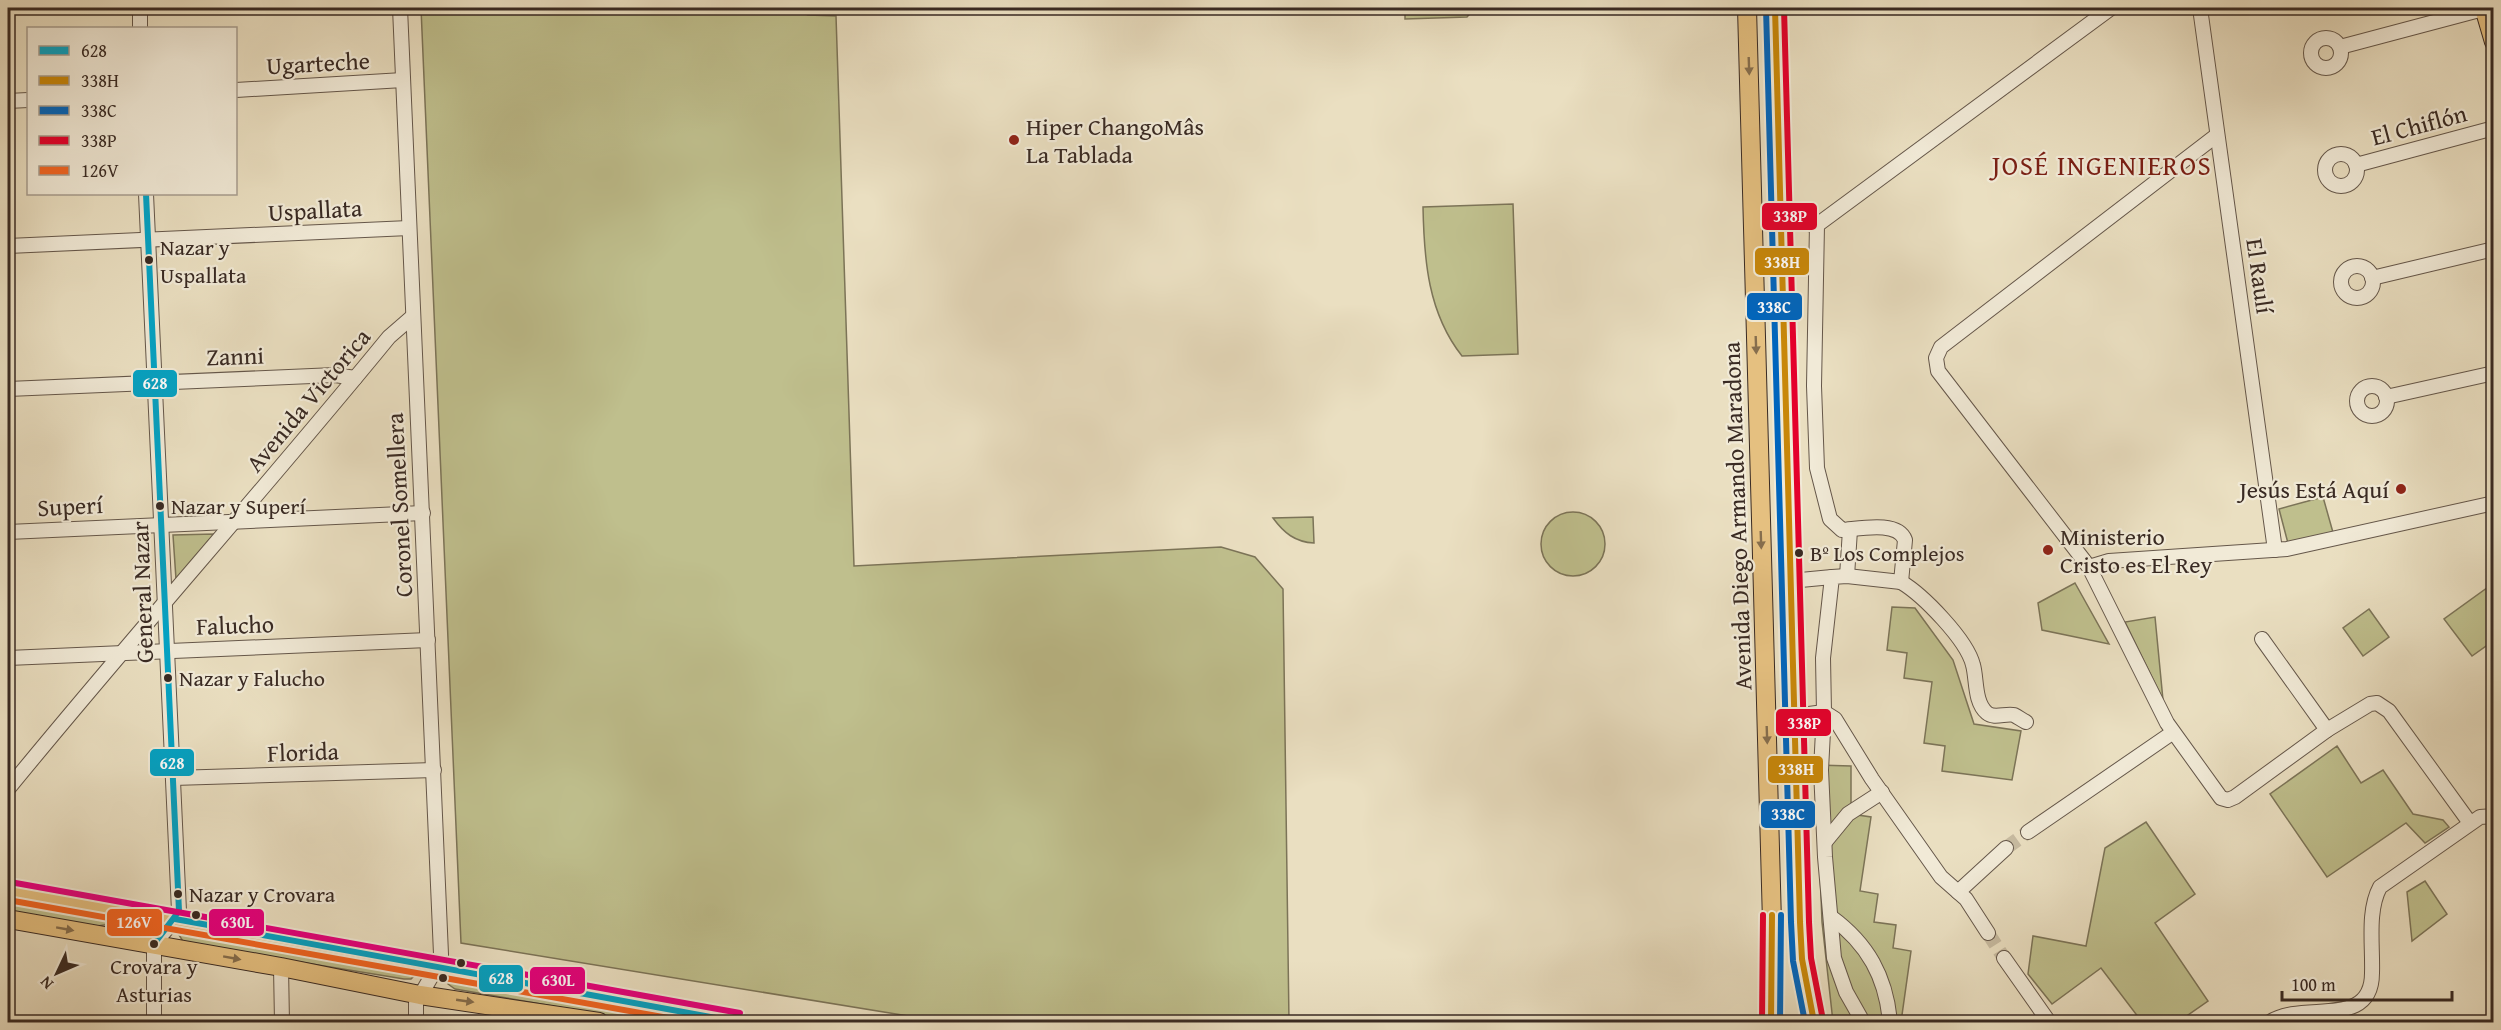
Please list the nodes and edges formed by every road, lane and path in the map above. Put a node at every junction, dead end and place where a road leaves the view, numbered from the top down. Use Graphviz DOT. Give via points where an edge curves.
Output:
graph roads {
  1 [pos="140,8"];
  2 [pos="400,8"];
  3 [pos="1747,8"];
  4 [pos="1775,8"];
  5 [pos="2111,8"];
  6 [pos="2200,8"];
  7 [pos="2485,8"];
  8 [pos="140,27"];
  9 [pos="2493,42"];
  10 [pos="2340,47"];
  11 [pos="403,80"];
  12 [pos="237,90"];
  13 [pos="27,100"];
  14 [pos="8,101"];
  15 [pos="2493,128"];
  16 [pos="2217,135"];
  17 [pos="2356,165"];
  18 [pos="146,195"];
  19 [pos="1781,221"];
  20 [pos="1817,225"];
  21 [pos="409,228"];
  22 [pos="148,240"];
  23 [pos="8,246"];
  24 [pos="2493,249"];
  25 [pos="2372,278"];
  26 [pos="412,317"];
  27 [pos="2493,374"];
  28 [pos="355,378"];
  29 [pos="155,381"];
  30 [pos="8,389"];
  31 [pos="2386,397"];
  32 [pos="2493,504"];
  33 [pos="423,513"];
  34 [pos="237,520"];
  35 [pos="162,523"];
  36 [pos="1850,530"];
  37 [pos="8,532"];
  38 [pos="2275,550"];
  39 [pos="2089,567"];
  40 [pos="1847,576"];
  41 [pos="1832,577"];
  42 [pos="1790,581"];
  43 [pos="1901,582"];
  44 [pos="166,601"];
  45 [pos="2262,639"];
  46 [pos="428,640"];
  47 [pos="167,650"];
  48 [pos="119,653"];
  49 [pos="8,658"];
  50 [pos="1824,712"];
  51 [pos="1794,716"];
  52 [pos="2026,722"];
  53 [pos="2326,730"];
  54 [pos="2172,733"];
  55 [pos="434,770"];
  56 [pos="173,778"];
  57 [pos="8,789"];
  58 [pos="1882,792"];
  59 [pos="2493,816"];
  60 [pos="2470,823"];
  61 [pos="2028,832"];
  62 [pos="1825,842"];
  63 [pos="2006,848"];
  64 [pos="8,891"];
  65 [pos="1958,892"];
  66 [pos="1831,917"];
  67 [pos="8,919"];
  68 [pos="175,919"];
  69 [pos="1988,933"];
  70 [pos="154,944"];
  71 [pos="2004,958"];
  72 [pos="281,967"];
  73 [pos="436,969"];
  74 [pos="420,994"];
  75 [pos="532,1016"];
  76 [pos="154,1023"];
  77 [pos="282,1023"];
  78 [pos="416,1023"];
  79 [pos="599,1023"];
  80 [pos="738,1023"];
  81 [pos="1771,1023"];
  82 [pos="1814,1023"];
  83 [pos="1863,1023"];
  84 [pos="1890,1023"];
  85 [pos="2049,1023"];
  86 [pos="2270,1023"];
  1 -- 8 [label="street"];
  2 -- 11 [label="street, Coronel Somellera"];
  3 -- 81 [label="main road, Avenida Diego Armando Maradona, one-way" via="1772,922"];
  4 -- 19 [label="main road, Avenida Diego Armando Maradona"];
  5 -- 20 [label="street"];
  6 -- 16 [label="street, El Raulí"];
  7 -- 9 [label="main road"];
  7 -- 10 [label="street"];
  11 -- 12 [label="street, Ugarteche"];
  11 -- 21 [label="street, Coronel Somellera"];
  13 -- 14 [label="street"];
  15 -- 17 [label="street, El Chiflón"];
  16 -- 38 [label="street, El Raulí"];
  16 -- 39 [label="street" via="1938,351 1938,371"];
  18 -- 22 [label="street, General Nazar"];
  19 -- 20 [label="street"];
  19 -- 42 [label="main road, Avenida Diego Armando Maradona"];
  20 -- 36 [label="street" via="1814,386 1818,468 1830,519 1842,530"];
  21 -- 22 [label="street, Uspallata"];
  21 -- 26 [label="street, Coronel Somellera"];
  22 -- 23 [label="street, Uspallata"];
  22 -- 29 [label="street, General Nazar"];
  24 -- 25 [label="street"];
  26 -- 28 [label="street, Avenida Victorica" via="389,337"];
  26 -- 33 [label="street, Coronel Somellera"];
  27 -- 31 [label="street"];
  28 -- 29 [label="street, Zanni" via="335,375"];
  28 -- 34 [label="street, Avenida Victorica"];
  29 -- 30 [label="street, Zanni"];
  29 -- 35 [label="street, General Nazar"];
  32 -- 38 [label="street"];
  33 -- 34 [label="street, Superí"];
  33 -- 46 [label="street, Coronel Somellera"];
  34 -- 35 [label="street, Superí"];
  34 -- 44 [label="street, Avenida Victorica"];
  35 -- 37 [label="street, Superí"];
  35 -- 44 [label="street, General Nazar"];
  36 -- 40 [label="street"];
  36 -- 43 [label="street" via="1896,530 1903,534"];
  38 -- 39 [label="street" via="2109,561"];
  39 -- 54 [label="street"];
  40 -- 41 [label="street"];
  40 -- 43 [label="street"];
  41 -- 42 [label="street"];
  41 -- 50 [label="street" via="1823,658"];
  42 -- 51 [label="main road, Avenida Diego Armando Maradona"];
  43 -- 52 [label="street" via="1932,605 1970,657 1986,712 2016,716"];
  44 -- 47 [label="street, General Nazar"];
  44 -- 48 [label="street, Avenida Victorica"];
  45 -- 53 [label="street"];
  46 -- 47 [label="street, Falucho"];
  46 -- 55 [label="street, Coronel Somellera"];
  47 -- 48 [label="street, Falucho"];
  47 -- 56 [label="street, General Nazar"];
  48 -- 49 [label="street, Falucho"];
  48 -- 57 [label="street, Avenida Victorica"];
  50 -- 51 [label="street"];
  50 -- 58 [label="street" via="1835,719"];
  50 -- 62 [label="street" via="1821,770"];
  51 -- 82 [label="main road, Avenida Diego Armando Maradona" via="1802,959"];
  53 -- 54 [label="street" via="2228,800 2216,793"];
  53 -- 60 [label="street" via="2370,704 2383,706"];
  54 -- 61 [label="street"];
  55 -- 56 [label="street, Florida"];
  55 -- 73 [label="street, Coronel Somellera" via="441,954"];
  56 -- 68 [label="street, General Nazar" via="178,911"];
  58 -- 62 [label="street" via="1848,814"];
  58 -- 65 [label="street" via="1941,877"];
  59 -- 60 [label="street"];
  60 -- 86 [label="street" via="2380,887 2373,904 2372,985 2367,998 2346,1011 2294,1013"];
  62 -- 66 [label="street"];
  63 -- 65 [label="street"];
  64 -- 68 [label="main road"];
  65 -- 69 [label="street"];
  66 -- 83 [label="street" via="1835,963"];
  66 -- 84 [label="street" via="1864,946 1878,968 1886,987"];
  67 -- 70 [label="main road, one-way"];
  68 -- 70 [label="street"];
  68 -- 73 [label="main road"];
  70 -- 72 [label="main road, one-way"];
  70 -- 76 [label="street"];
  71 -- 85 [label="street"];
  72 -- 74 [label="main road"];
  72 -- 77 [label="street"];
  73 -- 74 [label="street, Coronel Somellera"];
  73 -- 80 [label="main road"];
  74 -- 75 [label="main road, one-way"];
  74 -- 78 [label="street"];
  75 -- 79 [label="main road"];
}
